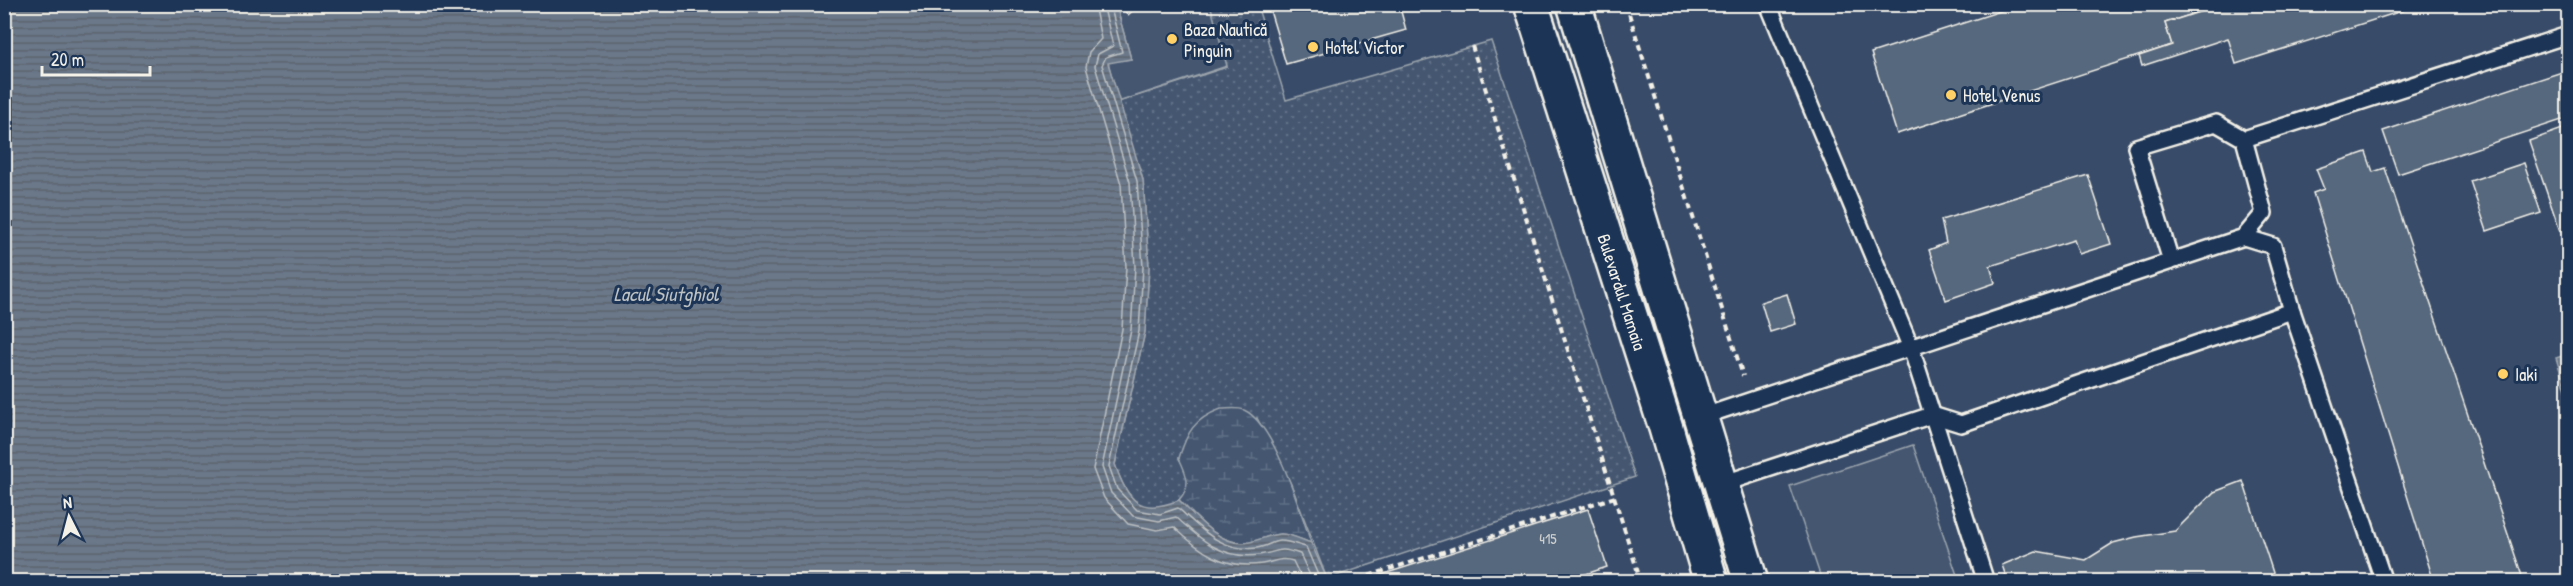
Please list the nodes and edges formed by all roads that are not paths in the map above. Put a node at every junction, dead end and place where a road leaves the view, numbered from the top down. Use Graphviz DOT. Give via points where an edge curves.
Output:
graph roads {
  1 [pos="1531,4"];
  2 [pos="1574,4"];
  3 [pos="1768,4"];
  4 [pos="2568,35"];
  5 [pos="2244,139"];
  6 [pos="2244,237"];
  7 [pos="2171,261"];
  8 [pos="2292,311"];
  9 [pos="1911,348"];
  10 [pos="1932,415"];
  11 [pos="1701,417"];
  12 [pos="1722,484"];
  13 [pos="1705,580"];
  14 [pos="1751,582"];
  15 [pos="1986,582"];
  16 [pos="2384,582"];
  1 -- 13 [label="main road, Bulevardul Mamaia" via="1666,428"];
  2 -- 11 [label="main road"];
  3 -- 9 [label="lane"];
  4 -- 5 [label="lane"];
  5 -- 6 [label="lane" via="2264,213"];
  5 -- 7 [label="lane" via="2216,123 2136,147"];
  6 -- 7 [label="lane"];
  6 -- 8 [label="lane" via="2273,246"];
  7 -- 9 [label="lane"];
  8 -- 10 [label="lane" via="1961,424"];
  8 -- 16 [label="lane"];
  9 -- 10 [label="lane"];
  9 -- 11 [label="lane"];
  10 -- 12 [label="lane"];
  10 -- 15 [label="lane"];
  11 -- 12 [label="main road"];
  12 -- 14 [label="main road"];
}
